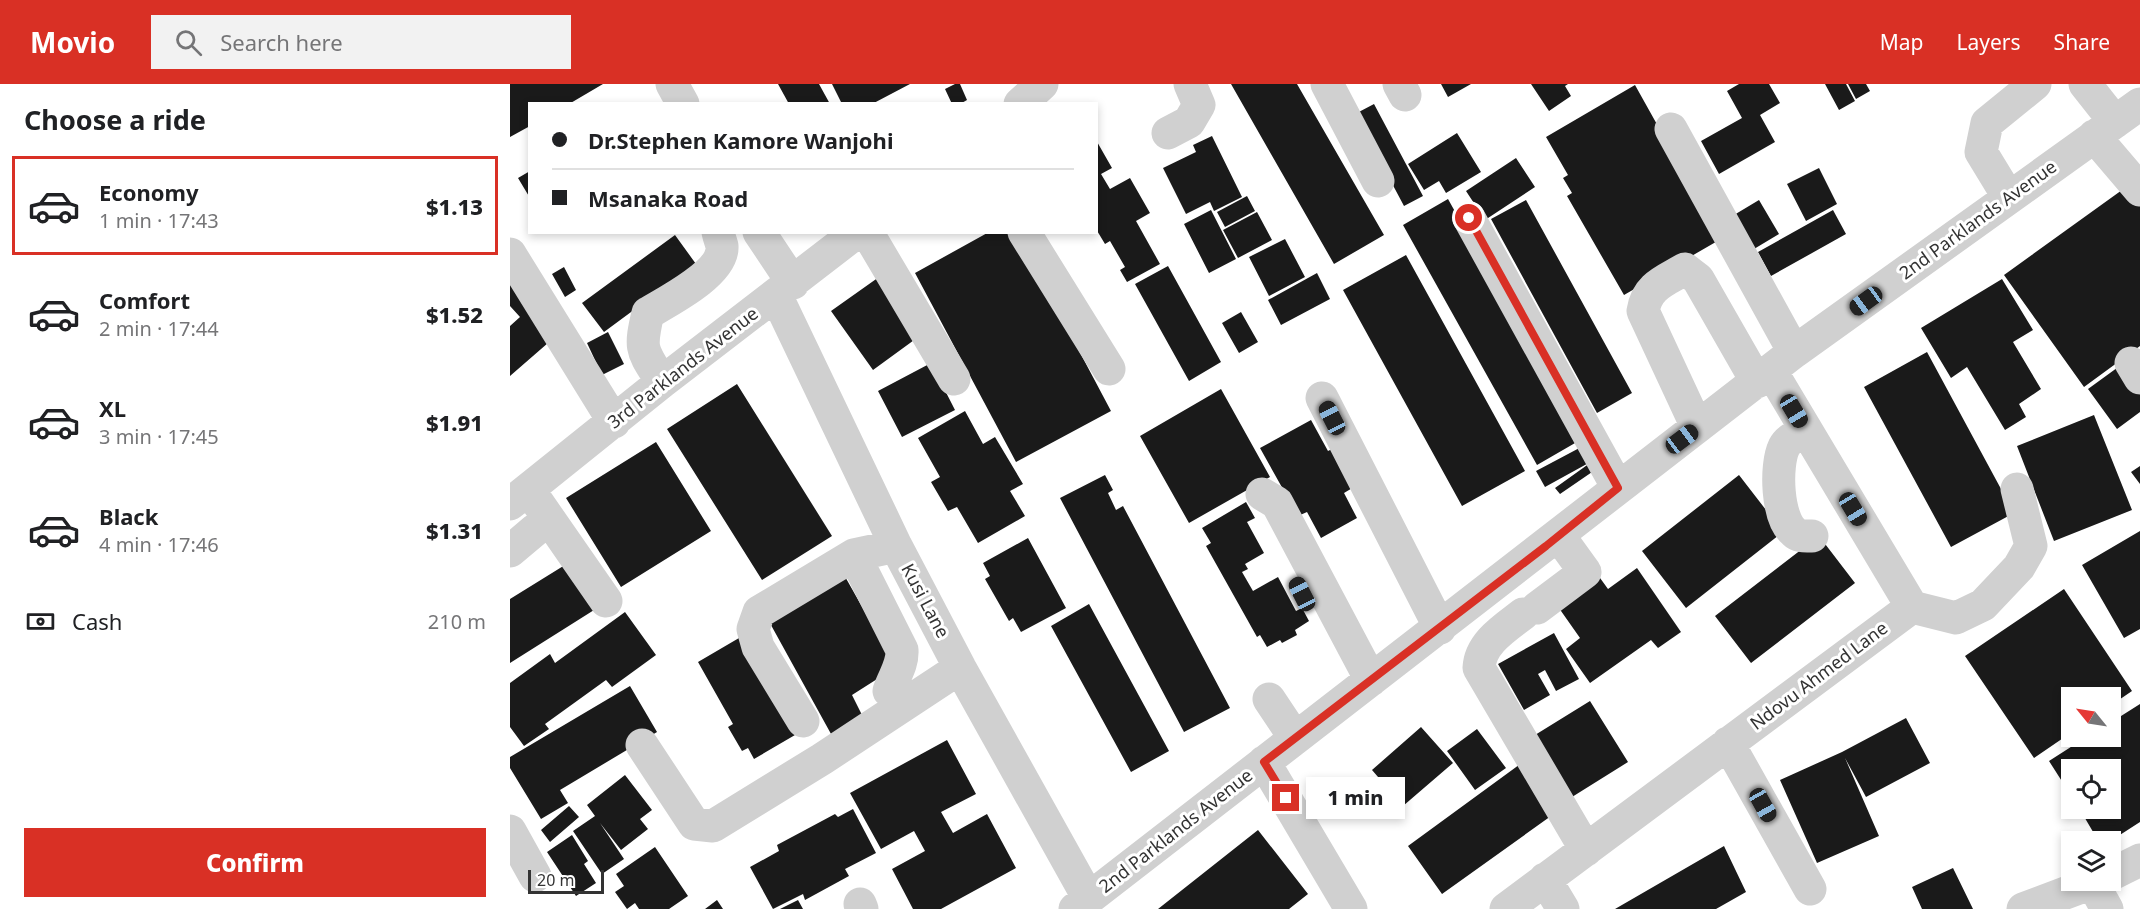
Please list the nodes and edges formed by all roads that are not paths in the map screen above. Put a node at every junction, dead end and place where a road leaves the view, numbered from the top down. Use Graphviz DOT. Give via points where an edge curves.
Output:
graph roads {
  1 [pos="672,84"];
  2 [pos="1042,84"];
  3 [pos="1190,84"];
  4 [pos="1327,84"];
  5 [pos="2036,84"];
  6 [pos="2085,84"];
  7 [pos="682,102"];
  8 [pos="1022,102"];
  9 [pos="2116,121"];
  10 [pos="1671,129"];
  11 [pos="1168,133"];
  12 [pos="1378,181"];
  13 [pos="2140,190"];
  14 [pos="2009,198"];
  15 [pos="1469,218"];
  16 [pos="718,234"];
  17 [pos="760,234"];
  18 [pos="854,234"];
  19 [pos="868,234"];
  20 [pos="1025,234"];
  21 [pos="510,254"];
  22 [pos="784,289"];
  23 [pos="1108,369"];
  24 [pos="1774,369"];
  25 [pos="954,379"];
  26 [pos="662,382"];
  27 [pos="1322,398"];
  28 [pos="614,422"];
  29 [pos="1697,427"];
  30 [pos="1806,431"];
  31 [pos="1618,488"];
  32 [pos="2017,489"];
  33 [pos="519,497"];
  34 [pos="1261,504"];
  35 [pos="535,530"];
  36 [pos="1559,536"];
  37 [pos="1812,536"];
  38 [pos="896,546"];
  39 [pos="510,551"];
  40 [pos="854,555"];
  41 [pos="606,601"];
  42 [pos="1912,607"];
  43 [pos="1440,628"];
  44 [pos="960,668"];
  45 [pos="1362,687"];
  46 [pos="889,691"];
  47 [pos="1269,699"];
  48 [pos="803,722"];
  49 [pos="1295,738"];
  50 [pos="1728,743"];
  51 [pos="642,745"];
  52 [pos="1264,762"];
  53 [pos="510,831"];
  54 [pos="1586,850"];
  55 [pos="2140,860"];
  56 [pos="2121,874"];
  57 [pos="535,876"];
  58 [pos="1545,879"];
  59 [pos="1810,889"];
  60 [pos="2089,891"];
  61 [pos="1082,904"];
  62 [pos="1351,909"];
  63 [pos="1506,909"];
  64 [pos="1563,909"];
  65 [pos="2024,909"];
  1 -- 7 [label="street"];
  2 -- 8 [label="street"];
  3 -- 11 [label="street" via="1198,105 1189,122"];
  4 -- 12 [label="street"];
  5 -- 14 [label="street" via="1987,123 1981,152"];
  6 -- 9 [label="street"];
  9 -- 13 [label="street"];
  9 -- 14 [label="street, 2nd Parklands Avenue"];
  10 -- 24 [label="street"];
  14 -- 24 [label="street, 2nd Parklands Avenue"];
  15 -- 31 [label="street"];
  16 -- 26 [label="street" via="722,248 715,267 648,313 643,351"];
  17 -- 22 [label="street, Kusi Lane"];
  18 -- 22 [label="street, 3rd Parklands Avenue"];
  19 -- 25 [label="street"];
  20 -- 23 [label="street"];
  21 -- 28 [label="street"];
  22 -- 26 [label="street, 3rd Parklands Avenue"];
  22 -- 38 [label="street, Kusi Lane"];
  24 -- 29 [label="street, 2nd Parklands Avenue"];
  24 -- 29 [label="street" via="1691,272 1685,269 1651,289 1643,311"];
  24 -- 30 [label="street"];
  26 -- 28 [label="street, 3rd Parklands Avenue"];
  27 -- 43 [label="street"];
  28 -- 33 [label="street, 3rd Parklands Avenue"];
  29 -- 31 [label="street, 2nd Parklands Avenue"];
  30 -- 37 [label="street" via="1783,449 1779,477 1784,518 1793,531"];
  30 -- 42 [label="street"];
  31 -- 36 [label="street, 2nd Parklands Avenue"];
  32 -- 42 [label="street" via="2031,546 2019,567 1983,605 1956,618"];
  33 -- 41 [label="street"];
  34 -- 45 [label="street"];
  35 -- 39 [label="street"];
  36 -- 43 [label="street, 2nd Parklands Avenue"];
  36 -- 54 [label="street" via="1585,572 1485,647 1479,657 1479,668"];
  38 -- 40 [label="street"];
  38 -- 44 [label="street, Kusi Lane"];
  40 -- 46 [label="street" via="902,650 903,663"];
  40 -- 48 [label="street" via="759,612 753,629 758,647"];
  42 -- 50 [label="street, Ndovu Ahmed Lane"];
  43 -- 45 [label="street, 2nd Parklands Avenue"];
  44 -- 51 [label="street" via="713,826 693,824"];
  44 -- 61 [label="street, Kusi Lane"];
  45 -- 49 [label="street, 2nd Parklands Avenue"];
  47 -- 49 [label="street"];
  49 -- 52 [label="street, 2nd Parklands Avenue"];
  50 -- 54 [label="street, Ndovu Ahmed Lane"];
  50 -- 59 [label="street"];
  52 -- 61 [label="street, 2nd Parklands Avenue"];
  52 -- 62 [label="street"];
  53 -- 57 [label="street"];
  54 -- 58 [label="street, Ndovu Ahmed Lane"];
  55 -- 56 [label="street"];
  58 -- 63 [label="street, Ndovu Ahmed Lane"];
  58 -- 64 [label="street"];
  60 -- 65 [label="street"];
}
